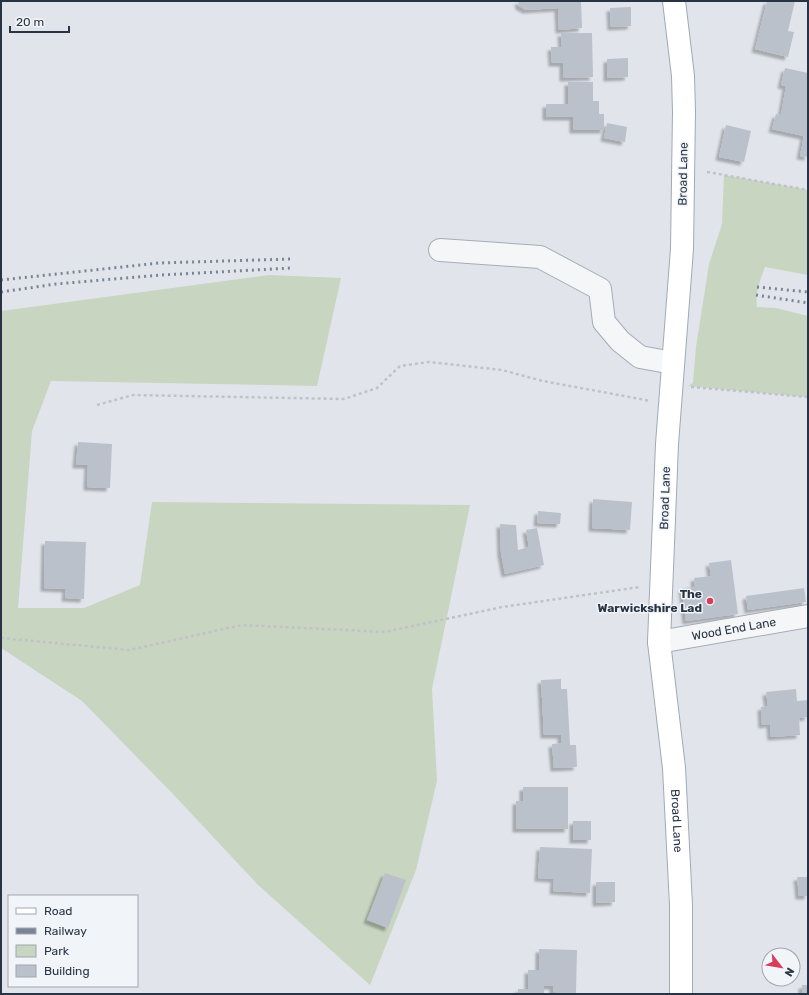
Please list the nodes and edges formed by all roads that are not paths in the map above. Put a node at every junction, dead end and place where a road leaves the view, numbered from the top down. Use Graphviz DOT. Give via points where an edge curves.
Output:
graph roads {
  1 [pos="674,1"];
  2 [pos="440,250"];
  3 [pos="673,363"];
  4 [pos="808,616"];
  5 [pos="659,642"];
  6 [pos="681,994"];
  1 -- 3 [label="main road, Broad Lane" via="683,76 684,119 682,249"];
  2 -- 3 [label="street" via="540,257 600,288 604,322 620,341 640,357"];
  3 -- 5 [label="main road, Broad Lane"];
  4 -- 5 [label="street, Wood End Lane"];
  5 -- 6 [label="main road, Broad Lane" via="674,768 681,905"];
}
